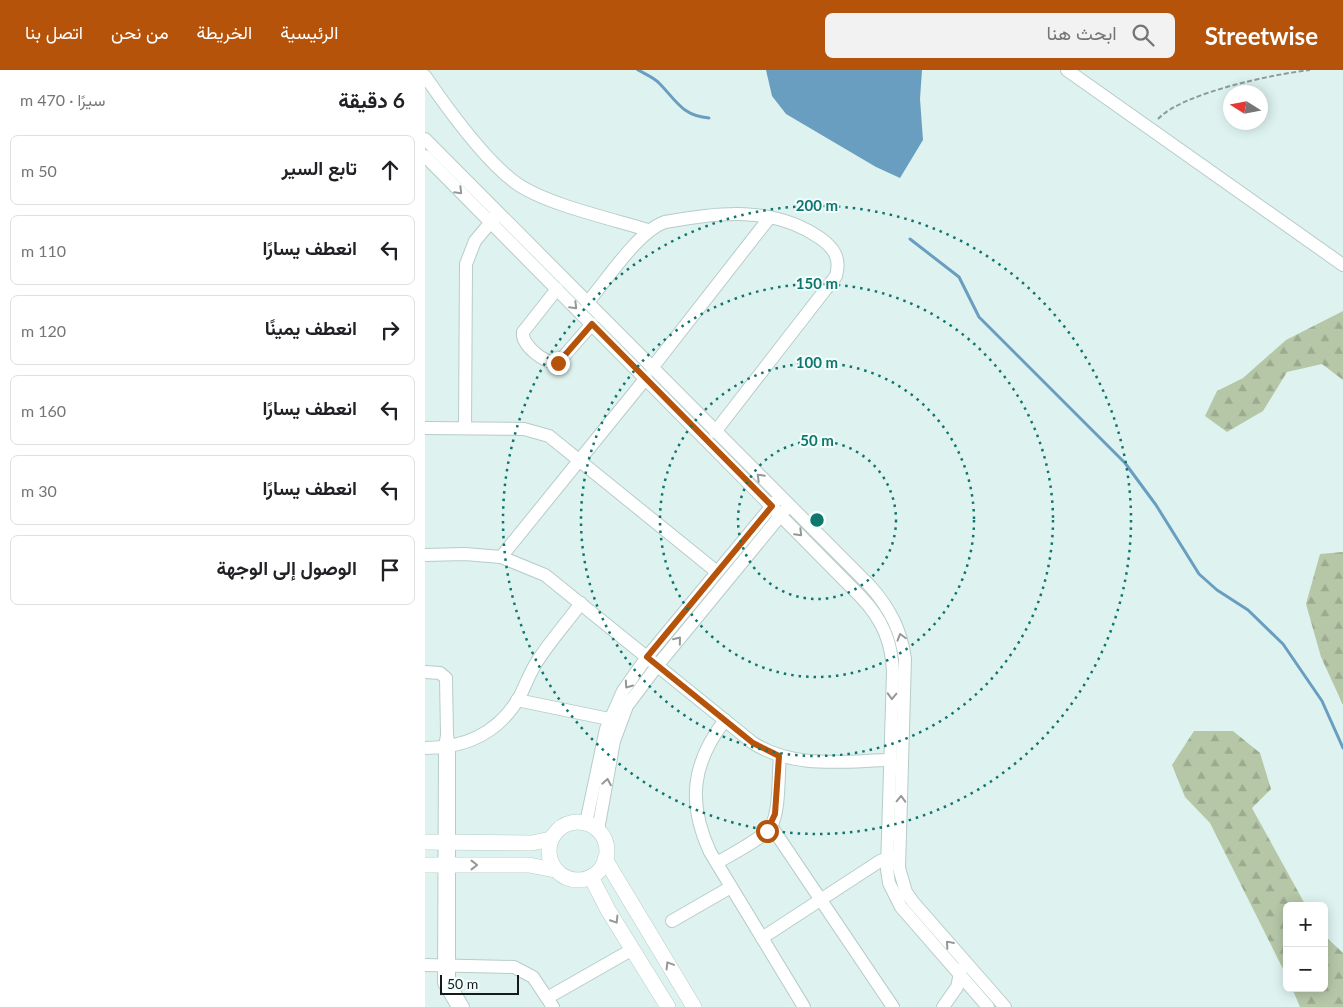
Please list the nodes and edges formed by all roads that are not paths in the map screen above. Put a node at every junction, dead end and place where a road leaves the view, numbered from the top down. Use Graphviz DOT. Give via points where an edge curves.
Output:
graph roads {
  1 [pos="1067,70"];
  2 [pos="425,76"];
  3 [pos="425,139"];
  4 [pos="425,156"];
  5 [pos="770,216"];
  6 [pos="494,217"];
  7 [pos="648,230"];
  8 [pos="1343,265"];
  9 [pos="557,289"];
  10 [pos="587,303"];
  11 [pos="592,324"];
  12 [pos="649,373"];
  13 [pos="425,428"];
  14 [pos="465,428"];
  15 [pos="715,432"];
  16 [pos="580,460"];
  17 [pos="780,506"];
  18 [pos="425,555"];
  19 [pos="501,557"];
  20 [pos="717,572"];
  21 [pos="581,603"];
  22 [pos="652,662"];
  23 [pos="425,672"];
  24 [pos="518,698"];
  25 [pos="610,716"];
  26 [pos="725,720"];
  27 [pos="447,743"];
  28 [pos="425,748"];
  29 [pos="779,756"];
  30 [pos="890,760"];
  31 [pos="592,826"];
  32 [pos="771,826"];
  33 [pos="551,839"];
  34 [pos="425,842"];
  35 [pos="447,842"];
  36 [pos="893,857"];
  37 [pos="605,859"];
  38 [pos="717,863"];
  39 [pos="425,865"];
  40 [pos="447,865"];
  41 [pos="555,870"];
  42 [pos="591,877"];
  43 [pos="731,887"];
  44 [pos="821,899"];
  45 [pos="672,921"];
  46 [pos="762,938"];
  47 [pos="631,947"];
  48 [pos="961,959"];
  49 [pos="425,965"];
  50 [pos="447,965"];
  51 [pos="961,976"];
  52 [pos="548,1000"];
  53 [pos="458,1007"];
  54 [pos="463,1007"];
  55 [pos="668,1007"];
  56 [pos="694,1007"];
  57 [pos="804,1007"];
  58 [pos="893,1007"];
  59 [pos="943,1007"];
  60 [pos="988,1007"];
  61 [pos="1005,1007"];
  1 -- 8 [label="street"];
  2 -- 7 [label="street" via="478,143 517,184 548,199"];
  3 -- 6 [label="street"];
  4 -- 6 [label="street, one-way"];
  5 -- 7 [label="street" via="707,215 665,222"];
  5 -- 12 [label="street"];
  5 -- 15 [label="street" via="805,228 826,242 836,253 838,268 832,282"];
  6 -- 9 [label="street"];
  6 -- 10 [label="street"];
  6 -- 14 [label="street" via="475,241 466,264"];
  7 -- 10 [label="street"];
  9 -- 11 [label="street, one-way"];
  9 -- 11 [label="street" via="523,332 525,344 547,361 558,363"];
  10 -- 12 [label="street"];
  11 -- 12 [label="street"];
  12 -- 15 [label="street"];
  12 -- 16 [label="street"];
  12 -- 17 [label="street"];
  13 -- 14 [label="street"];
  14 -- 16 [label="street" via="537,431 549,436"];
  17 -- 15 [label="street, one-way"];
  16 -- 19 [label="street"];
  16 -- 20 [label="street"];
  17 -- 20 [label="street"];
  22 -- 17 [label="street, one-way"];
  17 -- 30 [label="street, one-way" via="871,607 885,631 893,672"];
  36 -- 17 [label="street, one-way" via="905,673 900,632 880,598"];
  18 -- 19 [label="street"];
  19 -- 21 [label="street" via="545,575"];
  20 -- 22 [label="street"];
  21 -- 22 [label="street"];
  21 -- 24 [label="street" via="536,663"];
  22 -- 25 [label="street, one-way" via="623,691"];
  22 -- 26 [label="street"];
  31 -- 22 [label="street, one-way" via="617,729"];
  23 -- 27 [label="street" via="440,673 446,678"];
  24 -- 25 [label="street"];
  24 -- 27 [label="street" via="491,731 478,738"];
  25 -- 31 [label="street"];
  26 -- 29 [label="street" via="753,743"];
  26 -- 38 [label="street" via="705,751 695,786 700,827"];
  27 -- 28 [label="street"];
  27 -- 35 [label="street"];
  29 -- 30 [label="street" via="804,762"];
  29 -- 32 [label="street" via="775,814"];
  30 -- 36 [label="street"];
  31 -- 33 [label="street" via="565,824"];
  31 -- 37 [label="street" via="606,844"];
  32 -- 38 [label="street"];
  32 -- 44 [label="street"];
  33 -- 35 [label="street" via="532,843"];
  33 -- 41 [label="street" via="549,855"];
  34 -- 35 [label="street"];
  35 -- 40 [label="street"];
  36 -- 44 [label="street"];
  48 -- 36 [label="street, one-way" via="906,892"];
  36 -- 51 [label="street" via="889,883 894,896"];
  37 -- 42 [label="street"];
  56 -- 37 [label="street, one-way"];
  38 -- 43 [label="street"];
  39 -- 40 [label="street"];
  40 -- 41 [label="street, one-way" via="535,865"];
  40 -- 50 [label="street"];
  41 -- 42 [label="street" via="568,879"];
  42 -- 47 [label="street, one-way"];
  43 -- 45 [label="street"];
  43 -- 46 [label="street"];
  44 -- 46 [label="street"];
  44 -- 58 [label="street"];
  46 -- 57 [label="street"];
  47 -- 52 [label="street"];
  47 -- 55 [label="street"];
  48 -- 51 [label="street"];
  48 -- 61 [label="street"];
  49 -- 50 [label="street"];
  50 -- 52 [label="street" via="515,967 533,977"];
  50 -- 53 [label="street" via="445,988"];
  50 -- 54 [label="street" via="450,986"];
  51 -- 59 [label="street"];
  51 -- 60 [label="street"];
}
